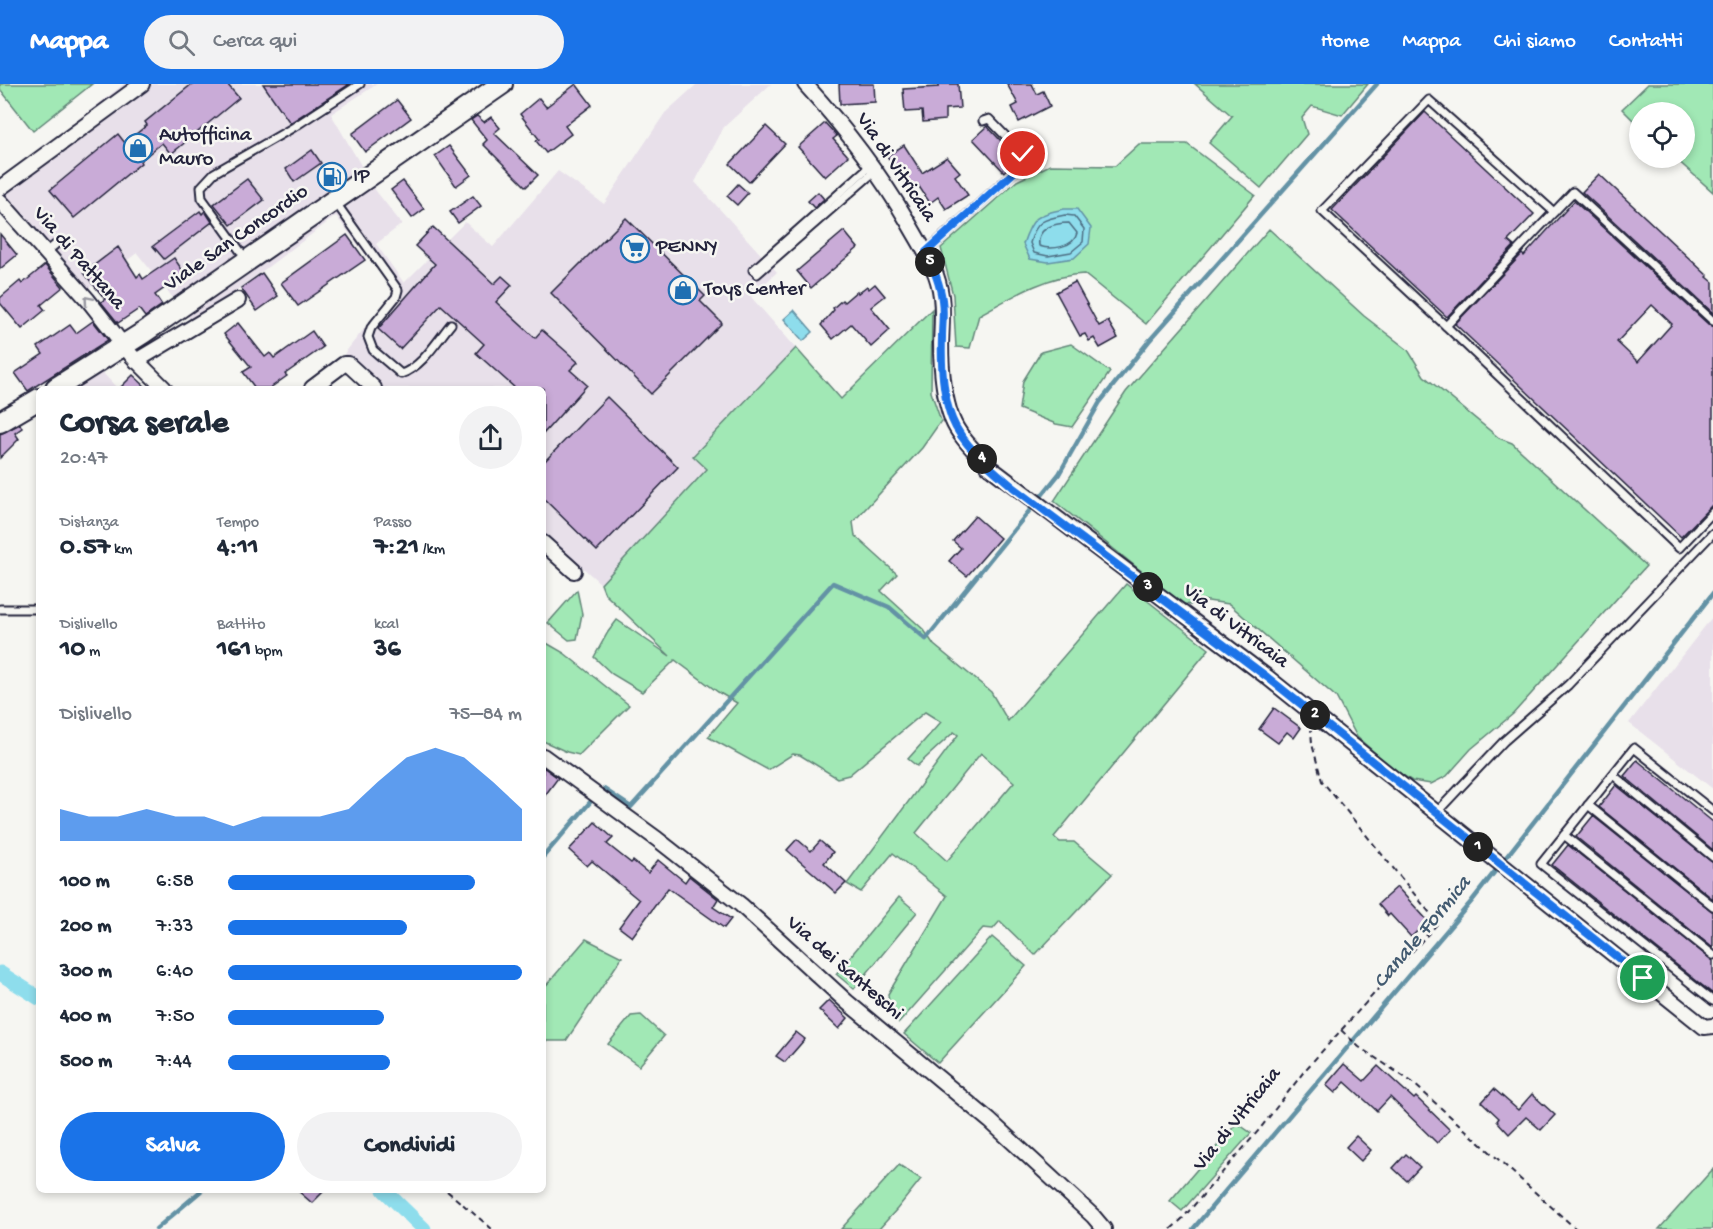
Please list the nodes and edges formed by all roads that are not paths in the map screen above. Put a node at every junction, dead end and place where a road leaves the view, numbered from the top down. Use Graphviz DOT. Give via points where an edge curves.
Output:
graph roads {
  1 [pos="142,84"];
  2 [pos="360,84"];
  3 [pos="502,84"];
  4 [pos="805,84"];
  5 [pos="983,121"];
  6 [pos="874,167"];
  7 [pos="0,188"];
  8 [pos="0,201"];
  9 [pos="335,201"];
  10 [pos="1554,212"];
  11 [pos="926,252"];
  12 [pos="248,261"];
  13 [pos="755,272"];
  14 [pos="238,300"];
  15 [pos="1713,321"];
  16 [pos="451,324"];
  17 [pos="1446,326"];
  18 [pos="130,353"];
  19 [pos="60,386"];
  20 [pos="162,386"];
  21 [pos="315,386"];
  22 [pos="372,386"];
  23 [pos="36,401"];
  24 [pos="0,422"];
  25 [pos="1713,512"];
  26 [pos="1713,533"];
  27 [pos="546,546"];
  28 [pos="574,571"];
  29 [pos="0,609"];
  30 [pos="36,609"];
  31 [pos="546,758"];
  32 [pos="1613,775"];
  33 [pos="1588,805"];
  34 [pos="1713,811"];
  35 [pos="1437,812"];
  36 [pos="1564,835"];
  37 [pos="1713,857"];
  38 [pos="1713,906"];
  39 [pos="1713,955"];
  40 [pos="1713,1001"];
  41 [pos="1713,1026"];
  42 [pos="1104,1229"];
  1 -- 7 [label="street"];
  2 -- 12 [label="lane" via="294,128 214,173 201,187 202,198"];
  3 -- 9 [label="main road, Viale San Concordio"];
  4 -- 6 [label="street, Via di Vitricaia"];
  5 -- 11 [label="lane" via="989,119 1023,154 1023,164"];
  6 -- 11 [label="street, Via di Vitricaia"];
  6 -- 13 [label="lane"];
  18 -- 8 [label="street, Via di Pattana, one-way" via="50,249"];
  9 -- 12 [label="main road, Viale San Concordio"];
  9 -- 16 [label="lane" via="398,290 371,328 368,337 373,350 401,374 409,372"];
  10 -- 15 [label="lane" via="1573,192"];
  10 -- 17 [label="lane"];
  10 -- 17 [label="lane" via="1429,100 1322,212"];
  11 -- 35 [label="street, Via di Vitricaia" via="943,303 943,382 953,421 988,466 1267,677"];
  12 -- 18 [label="main road, Viale San Concordio"];
  14 -- 18 [label="street"];
  17 -- 25 [label="lane" via="1679,548"];
  18 -- 19 [label="main road, Viale San Concordio"];
  18 -- 20 [label="street"];
  21 -- 22 [label="street" via="348,364"];
  23 -- 24 [label="main road"];
  26 -- 35 [label="lane" via="1568,685 1504,741"];
  27 -- 28 [label="street"];
  29 -- 30 [label="lane"];
  31 -- 42 [label="street, Via dei Santeschi" via="741,905 847,1002 990,1121"];
  32 -- 33 [label="lane"];
  32 -- 34 [label="lane" via="1634,748"];
  32 -- 37 [label="lane"];
  33 -- 36 [label="lane"];
  33 -- 38 [label="lane"];
  35 -- 41 [label="street, Via di Vitricaia" via="1704,1026"];
  36 -- 39 [label="lane"];
  36 -- 40 [label="lane" via="1541,864"];
}
